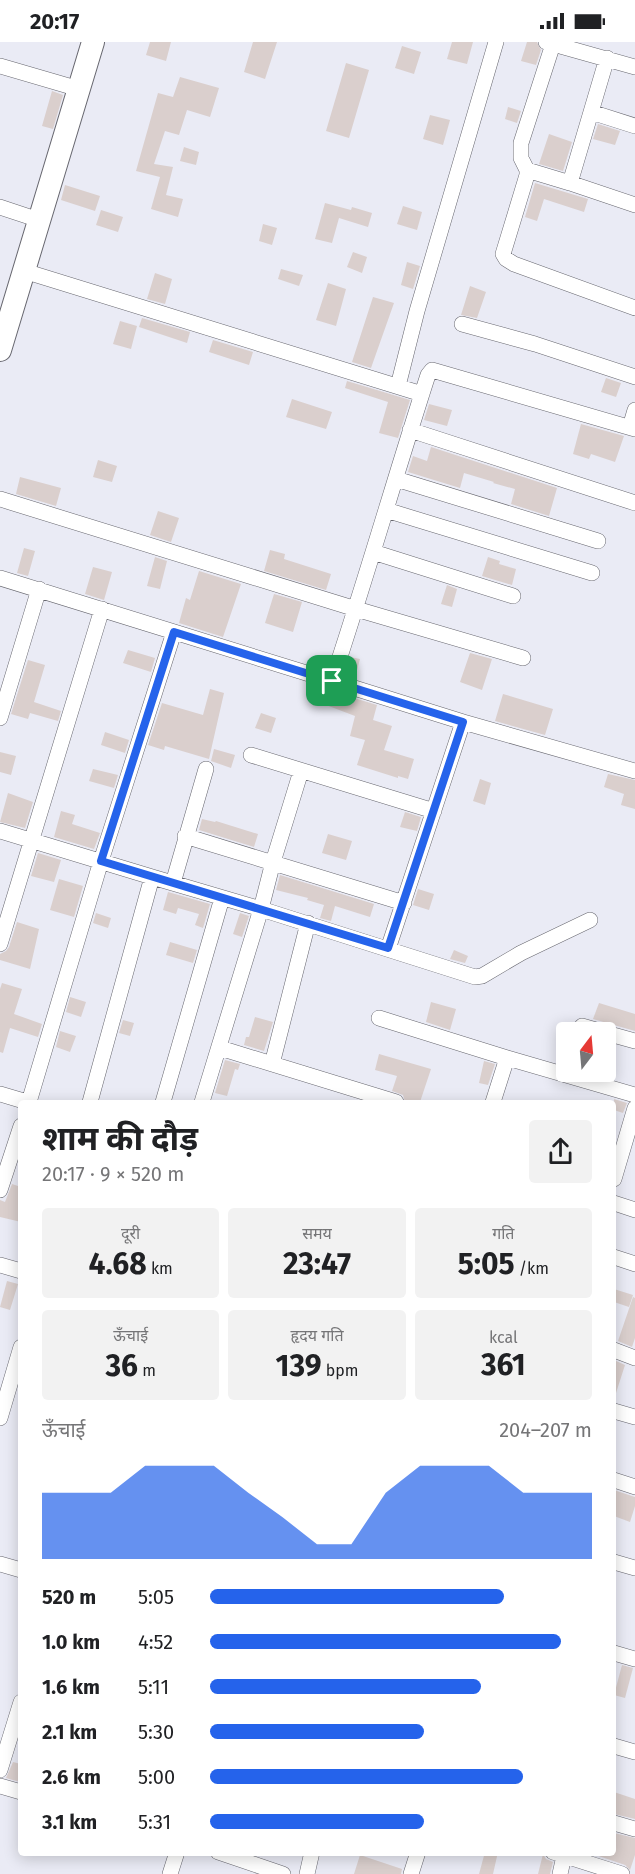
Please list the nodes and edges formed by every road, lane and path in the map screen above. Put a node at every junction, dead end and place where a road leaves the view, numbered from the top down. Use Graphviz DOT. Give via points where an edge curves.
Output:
graph roads {
  1 [pos="93,42"];
  2 [pos="496,42"];
  3 [pos="549,43"];
  4 [pos="607,58"];
  5 [pos="0,66"];
  6 [pos="635,67"];
  7 [pos="79,89"];
  8 [pos="591,112"];
  9 [pos="635,126"];
  10 [pos="527,170"];
  11 [pos="570,183"];
  12 [pos="635,206"];
  13 [pos="0,207"];
  14 [pos="39,220"];
  15 [pos="24,271"];
  16 [pos="635,308"];
  17 [pos="4,323"];
  18 [pos="462,324"];
  19 [pos="0,350"];
  20 [pos="635,377"];
  21 [pos="398,386"];
  22 [pos="422,394"];
  23 [pos="635,410"];
  24 [pos="632,428"];
  25 [pos="410,430"];
  26 [pos="396,479"];
  27 [pos="0,499"];
  28 [pos="635,503"];
  29 [pos="386,510"];
  30 [pos="598,541"];
  31 [pos="373,552"];
  32 [pos="592,573"];
  33 [pos="0,578"];
  34 [pos="39,589"];
  35 [pos="513,596"];
  36 [pos="102,609"];
  37 [pos="356,609"];
  38 [pos="174,632"];
  39 [pos="523,658"];
  40 [pos="332,681"];
  41 [pos="0,718"];
  42 [pos="463,722"];
  43 [pos="250,755"];
  44 [pos="206,769"];
  45 [pos="301,771"];
  46 [pos="635,771"];
  47 [pos="434,811"];
  48 [pos="0,831"];
  49 [pos="185,837"];
  50 [pos="30,840"];
  51 [pos="101,861"];
  52 [pos="273,862"];
  53 [pos="152,877"];
  54 [pos="173,883"];
  55 [pos="222,898"];
  56 [pos="404,903"];
  57 [pos="261,909"];
  58 [pos="590,920"];
  59 [pos="308,923"];
  60 [pos="0,944"];
  61 [pos="388,948"];
  62 [pos="380,1018"];
  63 [pos="616,1035"];
  64 [pos="635,1041"];
  65 [pos="220,1048"];
  66 [pos="507,1058"];
  67 [pos="272,1064"];
  68 [pos="0,1094"];
  69 [pos="635,1095"];
  70 [pos="21,1100"];
  71 [pos="29,1100"];
  72 [pos="91,1100"];
  73 [pos="164,1100"];
  74 [pos="203,1100"];
  75 [pos="389,1100"];
  76 [pos="494,1100"];
  77 [pos="635,1108"];
  78 [pos="18,1135"];
  79 [pos="629,1152"];
  80 [pos="616,1170"];
  81 [pos="0,1190"];
  82 [pos="616,1204"];
  83 [pos="635,1210"];
  84 [pos="616,1258"];
  85 [pos="635,1264"];
  86 [pos="0,1265"];
  87 [pos="18,1270"];
  88 [pos="616,1351"];
  89 [pos="18,1357"];
  90 [pos="635,1358"];
  91 [pos="616,1412"];
  92 [pos="0,1418"];
  93 [pos="635,1418"];
  94 [pos="616,1481"];
  95 [pos="635,1487"];
  96 [pos="616,1563"];
  97 [pos="0,1564"];
  98 [pos="635,1568"];
  99 [pos="18,1569"];
  100 [pos="616,1654"];
  101 [pos="635,1659"];
  102 [pos="18,1713"];
  103 [pos="616,1747"];
  104 [pos="635,1752"];
  105 [pos="0,1770"];
  106 [pos="0,1786"];
  107 [pos="18,1791"];
  108 [pos="616,1824"];
  109 [pos="635,1829"];
  110 [pos="176,1856"];
  111 [pos="230,1856"];
  112 [pos="311,1856"];
  113 [pos="417,1856"];
  114 [pos="559,1856"];
  115 [pos="565,1856"];
  116 [pos="170,1874"];
  117 [pos="283,1874"];
  118 [pos="306,1874"];
  119 [pos="411,1874"];
  120 [pos="560,1874"];
  121 [pos="622,1874"];
  1 -- 7 [label="street"];
  2 -- 21 [label="street"];
  3 -- 4 [label="street"];
  3 -- 10 [label="street" via="521,143 521,158"];
  4 -- 6 [label="street"];
  4 -- 8 [label="street"];
  5 -- 7 [label="street"];
  7 -- 14 [label="street"];
  8 -- 9 [label="street"];
  8 -- 11 [label="street"];
  10 -- 11 [label="street"];
  10 -- 16 [label="street" via="504,248 506,260"];
  11 -- 12 [label="street"];
  13 -- 14 [label="street"];
  14 -- 15 [label="street"];
  15 -- 17 [label="street"];
  15 -- 21 [label="street"];
  17 -- 19 [label="street"];
  18 -- 20 [label="street"];
  21 -- 22 [label="street"];
  22 -- 24 [label="street" via="432,370"];
  22 -- 25 [label="street"];
  23 -- 24 [label="street"];
  25 -- 26 [label="street"];
  25 -- 28 [label="street"];
  26 -- 29 [label="street"];
  26 -- 30 [label="street"];
  27 -- 37 [label="street"];
  29 -- 31 [label="street"];
  29 -- 32 [label="street"];
  31 -- 35 [label="street"];
  31 -- 37 [label="street"];
  33 -- 34 [label="street"];
  34 -- 36 [label="street"];
  34 -- 41 [label="street"];
  36 -- 38 [label="street"];
  36 -- 50 [label="street"];
  37 -- 39 [label="street"];
  37 -- 40 [label="street"];
  38 -- 40 [label="street"];
  38 -- 51 [label="street"];
  40 -- 42 [label="street"];
  42 -- 46 [label="street"];
  42 -- 47 [label="street"];
  43 -- 45 [label="street"];
  44 -- 49 [label="street"];
  45 -- 47 [label="street"];
  45 -- 52 [label="street"];
  47 -- 56 [label="street"];
  48 -- 50 [label="street"];
  49 -- 52 [label="street"];
  49 -- 54 [label="street"];
  50 -- 51 [label="street"];
  50 -- 60 [label="street"];
  51 -- 53 [label="street"];
  51 -- 71 [label="street"];
  52 -- 56 [label="street"];
  52 -- 57 [label="street"];
  53 -- 54 [label="street"];
  53 -- 72 [label="street"];
  54 -- 55 [label="street"];
  55 -- 57 [label="street"];
  55 -- 73 [label="street"];
  56 -- 61 [label="street"];
  57 -- 59 [label="street"];
  57 -- 65 [label="street"];
  58 -- 61 [label="street" via="475,977"];
  59 -- 61 [label="street"];
  59 -- 67 [label="street"];
  62 -- 66 [label="street"];
  63 -- 64 [label="street"];
  65 -- 67 [label="street"];
  65 -- 74 [label="street"];
  66 -- 69 [label="street"];
  66 -- 76 [label="street"];
  67 -- 75 [label="street"];
  68 -- 70 [label="street"];
  77 -- 79 [label="street"];
  78 -- 81 [label="street"];
  79 -- 80 [label="street"];
  82 -- 83 [label="street"];
  84 -- 85 [label="street"];
  86 -- 87 [label="street"];
  88 -- 90 [label="street"];
  89 -- 92 [label="street"];
  91 -- 93 [label="street"];
  94 -- 95 [label="street"];
  96 -- 98 [label="street"];
  97 -- 99 [label="street"];
  100 -- 101 [label="street"];
  102 -- 105 [label="street"];
  103 -- 104 [label="street"];
  106 -- 107 [label="street"];
  108 -- 109 [label="street"];
  110 -- 116 [label="street"];
  111 -- 117 [label="street"];
  112 -- 118 [label="street"];
  113 -- 119 [label="street"];
  114 -- 120 [label="street"];
  115 -- 121 [label="street"];
}
